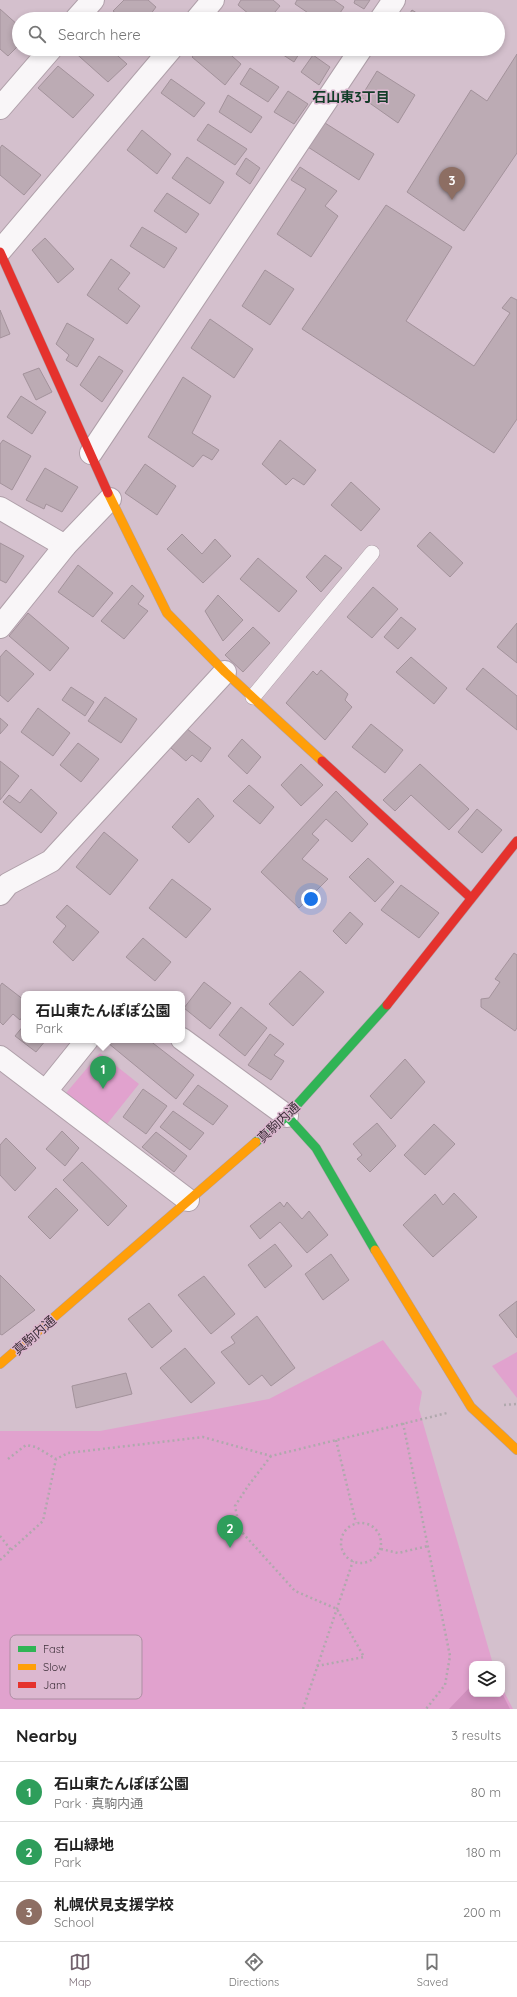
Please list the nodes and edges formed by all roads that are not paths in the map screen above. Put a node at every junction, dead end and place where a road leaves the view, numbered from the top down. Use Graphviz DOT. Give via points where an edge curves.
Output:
graph roads {
  1 [pos="93,0"];
  2 [pos="213,0"];
  3 [pos="394,0"];
  4 [pos="82,12"];
  5 [pos="203,12"];
  6 [pos="386,12"];
  7 [pos="45,56"];
  8 [pos="165,56"];
  9 [pos="356,56"];
  10 [pos="0,108"];
  11 [pos="0,251"];
  12 [pos="6,280"];
  13 [pos="91,453"];
  14 [pos="110,499"];
  15 [pos="0,508"];
  16 [pos="65,546"];
  17 [pos="372,553"];
  18 [pos="0,627"];
  19 [pos="225,672"];
  20 [pos="253,697"];
  21 [pos="517,841"];
  22 [pos="0,894"];
  23 [pos="471,898"];
  24 [pos="185,1041"];
  25 [pos="85,1043"];
  26 [pos="0,1057"];
  27 [pos="46,1091"];
  28 [pos="287,1116"];
  29 [pos="188,1200"];
  30 [pos="2,1358"];
  31 [pos="517,1450"];
  1 -- 4 [label="street"];
  2 -- 5 [label="street"];
  3 -- 6 [label="street"];
  7 -- 10 [label="street"];
  8 -- 11 [label="street"];
  9 -- 13 [label="street"];
  11 -- 12 [label="main road"];
  12 -- 13 [label="main road"];
  13 -- 14 [label="main road"];
  14 -- 16 [label="street"];
  14 -- 19 [label="main road" via="166,613"];
  15 -- 16 [label="street"];
  16 -- 18 [label="street"];
  17 -- 20 [label="lane"];
  19 -- 20 [label="main road"];
  19 -- 22 [label="street" via="51,861 8,884"];
  20 -- 23 [label="main road"];
  21 -- 23 [label="main road, 真駒内通"];
  23 -- 28 [label="main road, 真駒内通" via="392,1000"];
  24 -- 28 [label="street"];
  25 -- 27 [label="street"];
  26 -- 27 [label="street"];
  27 -- 29 [label="street"];
  28 -- 29 [label="main road, 真駒内通"];
  28 -- 31 [label="main road" via="316,1148 384,1266 471,1407"];
  29 -- 30 [label="main road, 真駒内通"];
}
